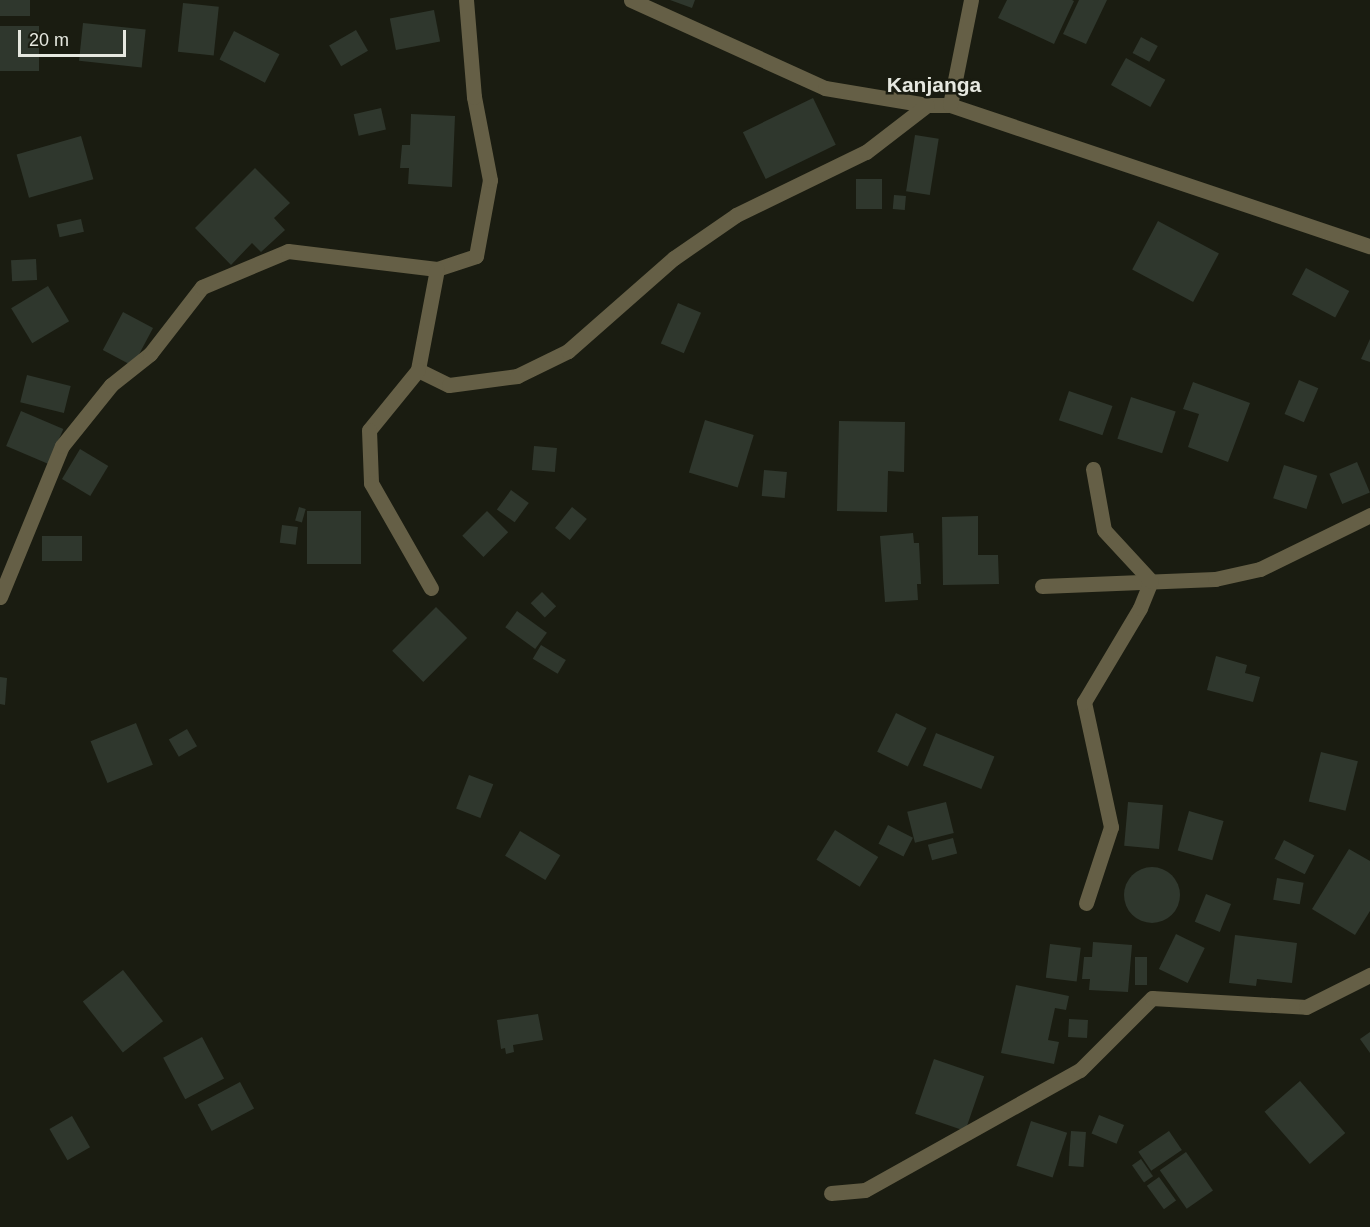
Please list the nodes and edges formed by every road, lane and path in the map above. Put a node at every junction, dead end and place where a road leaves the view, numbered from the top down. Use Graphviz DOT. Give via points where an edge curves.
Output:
graph roads {
  1 [pos="466,0"];
  2 [pos="631,0"];
  3 [pos="971,0"];
  4 [pos="927,105"];
  5 [pos="950,105"];
  6 [pos="1370,246"];
  7 [pos="437,269"];
  8 [pos="418,370"];
  9 [pos="1093,469"];
  10 [pos="1370,515"];
  11 [pos="1151,581"];
  12 [pos="1042,586"];
  13 [pos="431,588"];
  14 [pos="0,597"];
  15 [pos="1086,903"];
  16 [pos="1370,975"];
  17 [pos="831,1192"];
  1 -- 7 [label="street" via="474,97 490,180 476,256"];
  2 -- 4 [label="street" via="825,88"];
  3 -- 5 [label="street"];
  4 -- 5 [label="street"];
  4 -- 8 [label="street" via="866,152 736,215 674,258 568,351 517,376 449,385"];
  5 -- 6 [label="street"];
  7 -- 8 [label="street"];
  7 -- 14 [label="street" via="288,251 202,287 150,354 111,385 62,446"];
  8 -- 13 [label="street" via="369,430 371,483"];
  9 -- 11 [label="street" via="1104,530"];
  10 -- 11 [label="street" via="1260,569 1215,579"];
  11 -- 12 [label="street"];
  11 -- 15 [label="street" via="1140,608 1084,702 1111,827"];
  16 -- 17 [label="street" via="1306,1007 1152,998 1080,1070 864,1190"];
}
